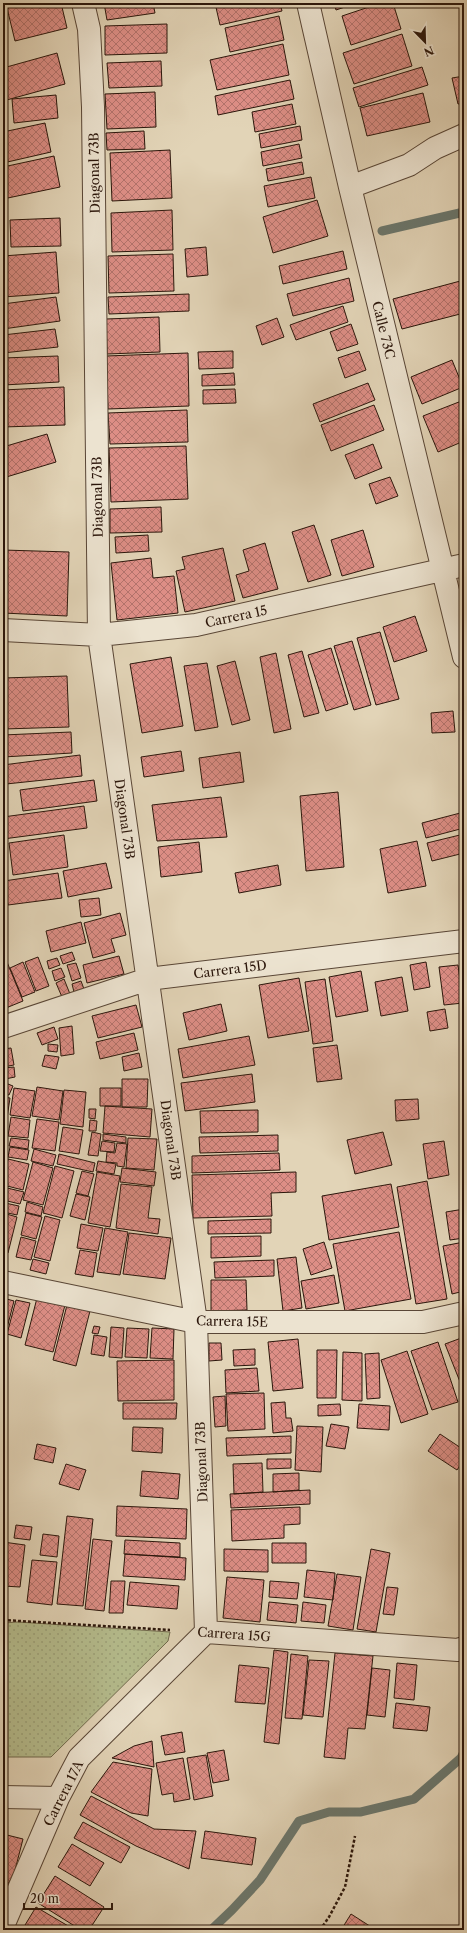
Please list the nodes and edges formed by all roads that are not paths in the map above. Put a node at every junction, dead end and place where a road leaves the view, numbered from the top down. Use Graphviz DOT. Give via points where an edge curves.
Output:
graph roads {
  1 [pos="83,3"];
  2 [pos="308,3"];
  3 [pos="464,135"];
  4 [pos="350,187"];
  5 [pos="464,565"];
  6 [pos="442,571"];
  7 [pos="3,630"];
  8 [pos="99,635"];
  9 [pos="464,657"];
  10 [pos="464,941"];
  11 [pos="148,979"];
  12 [pos="3,1026"];
  13 [pos="3,1282"];
  14 [pos="464,1312"];
  15 [pos="196,1322"];
  16 [pos="206,1632"];
  17 [pos="464,1648"];
  18 [pos="3,1797"];
  19 [pos="58,1798"];
  20 [pos="3,1926"];
  1 -- 8 [label="street, Diagonal 73B" via="90,29 93,107"];
  2 -- 4 [label="street, Calle 73C"];
  3 -- 4 [label="street" via="435,148 409,164"];
  4 -- 6 [label="street, Calle 73C"];
  5 -- 6 [label="street, Carrera 15"];
  6 -- 8 [label="street, Carrera 15" via="196,625"];
  6 -- 9 [label="street, Calle 73C"];
  7 -- 8 [label="street, Carrera 15"];
  8 -- 11 [label="street, Diagonal 73B"];
  10 -- 11 [label="street, Carrera 15D"];
  11 -- 12 [label="street, Carrera 15D"];
  11 -- 15 [label="street, Diagonal 73B"];
  13 -- 15 [label="street, Carrera 15E"];
  14 -- 15 [label="street, Carrera 15E" via="423,1322"];
  15 -- 16 [label="street, Diagonal 73B"];
  16 -- 17 [label="street, Carrera 15G" via="458,1650"];
  16 -- 19 [label="street, Carrera 17A" via="79,1758"];
  18 -- 19 [label="street"];
  19 -- 20 [label="street, Carrera 17A"];
}
